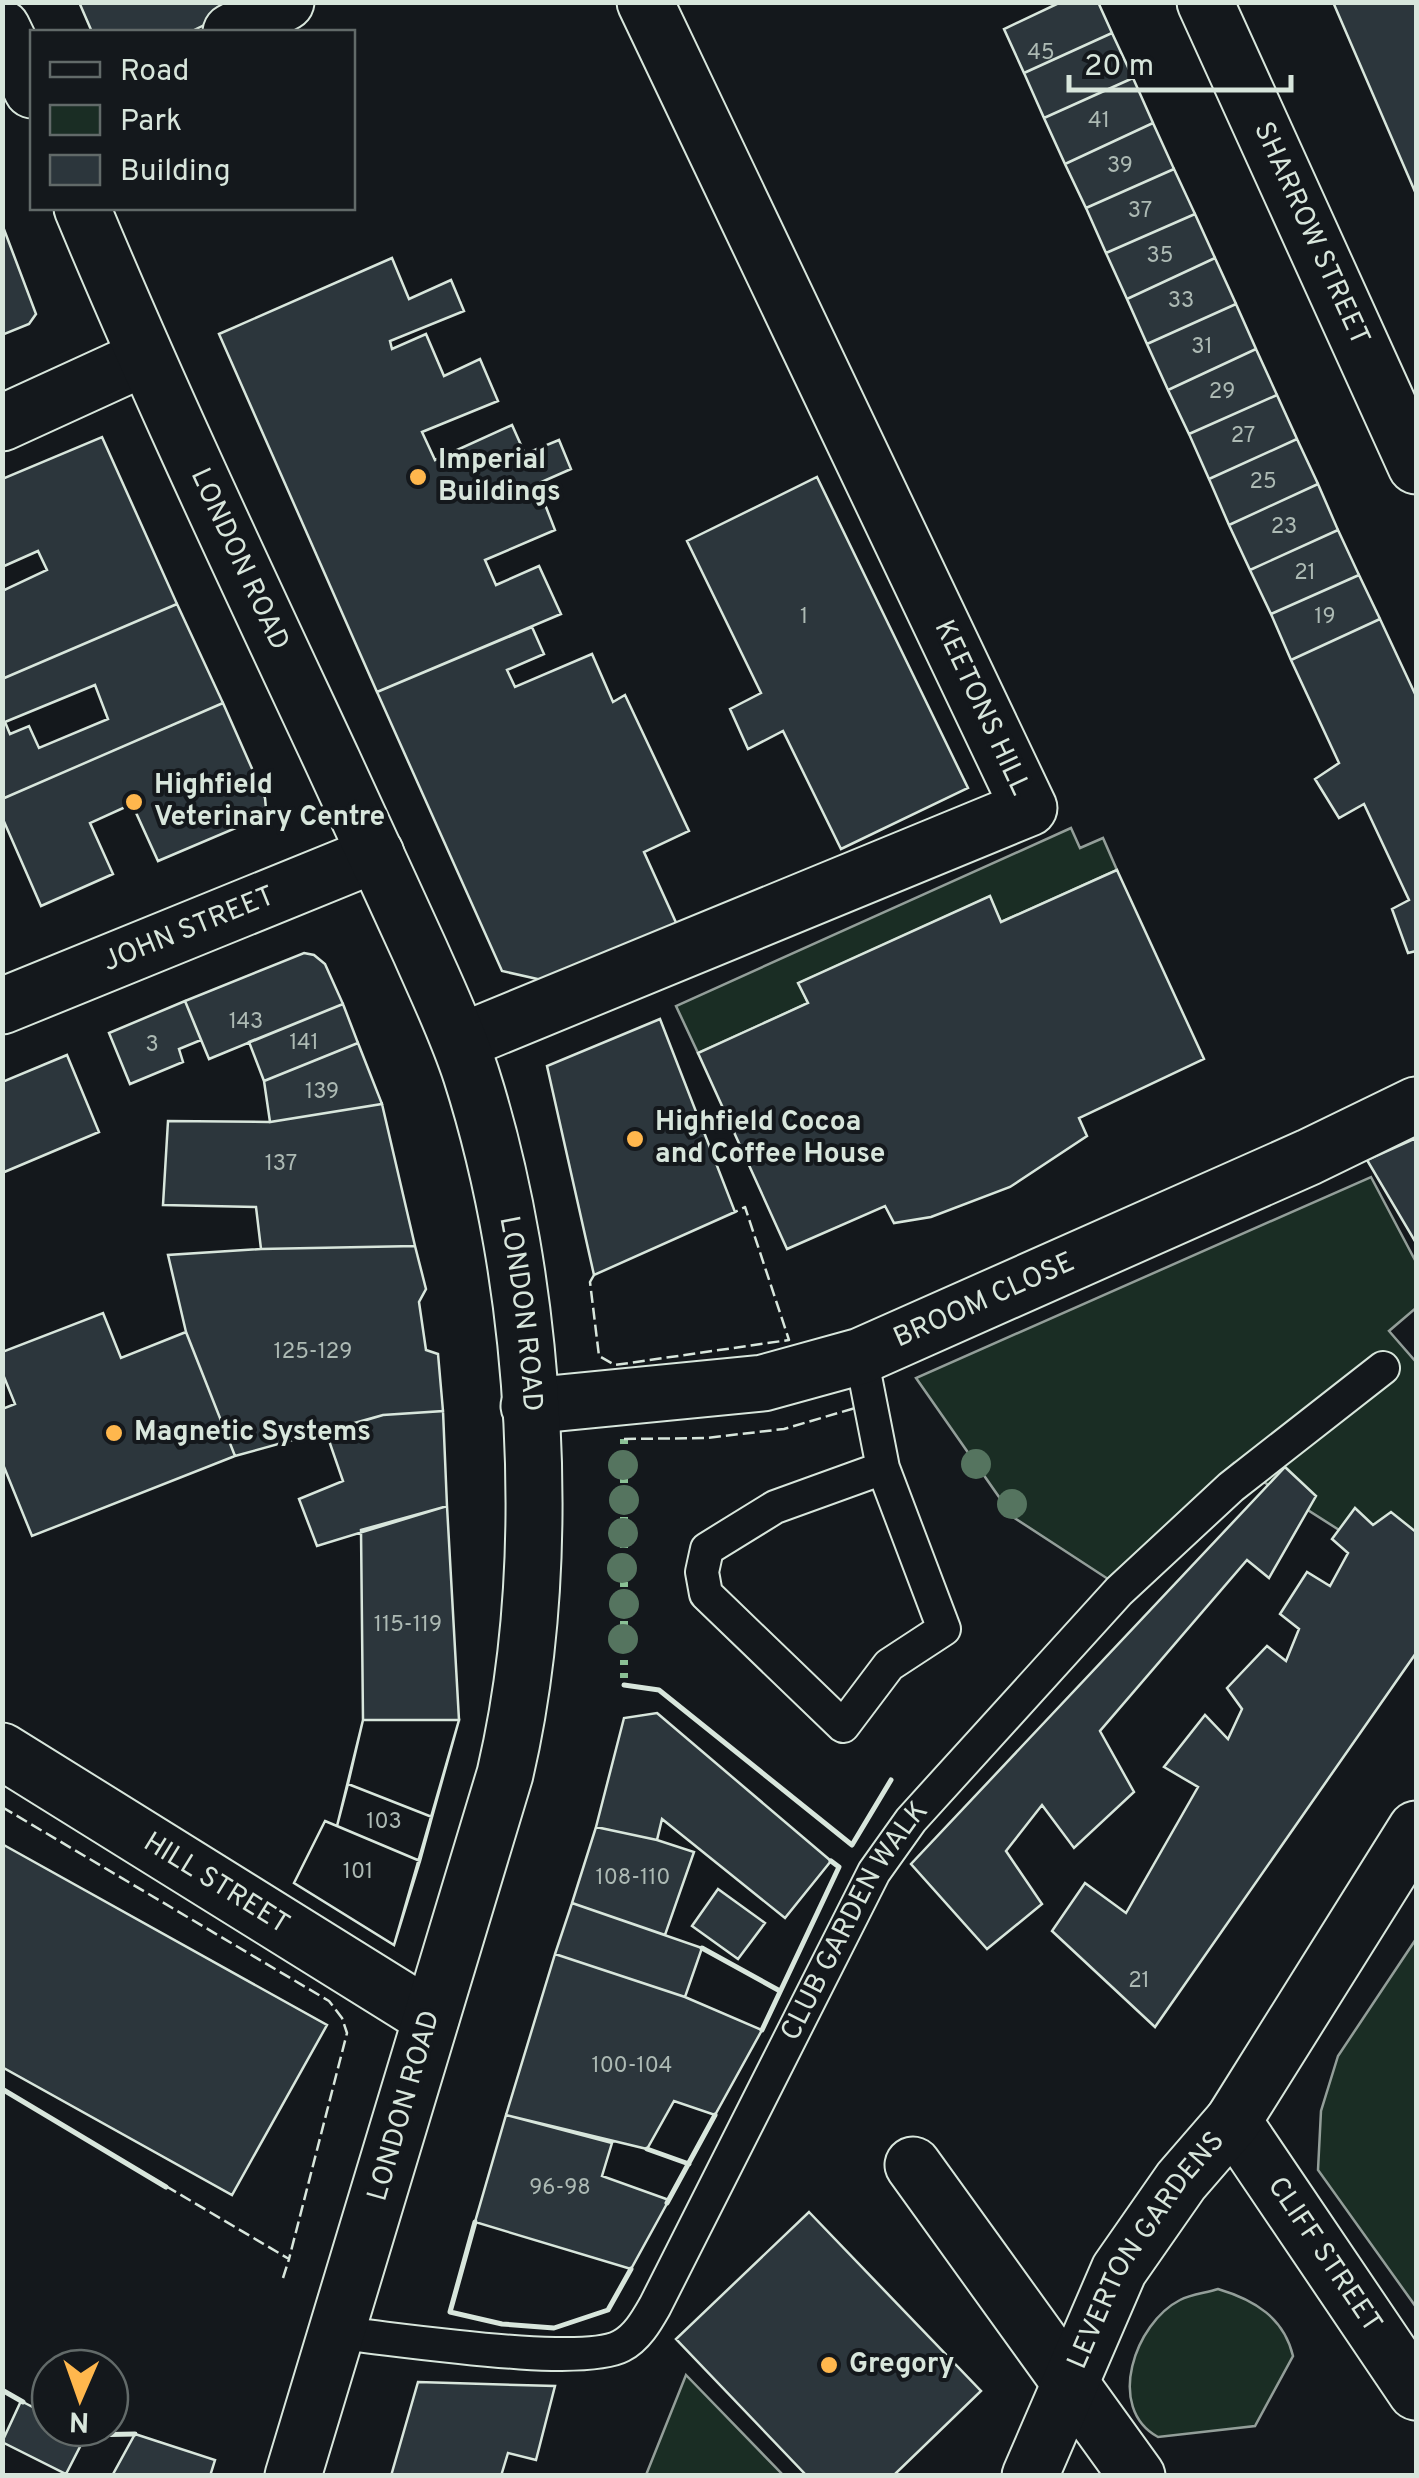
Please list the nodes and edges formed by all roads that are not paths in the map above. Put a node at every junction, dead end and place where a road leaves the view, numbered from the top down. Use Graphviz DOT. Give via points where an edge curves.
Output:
graph roads {
  1 [pos="645,2"];
  2 [pos="1204,2"];
  3 [pos="2,28"];
  4 [pos="30,86"];
  5 [pos="83,210"];
  6 [pos="144,358"];
  7 [pos="2,423"];
  8 [pos="1416,466"];
  9 [pos="376,854"];
  10 [pos="2,1006"];
  11 [pos="460,1042"];
  12 [pos="1416,1105"];
  13 [pos="861,1356"];
  14 [pos="1383,1368"];
  15 [pos="529,1406"];
  16 [pos="883,1468"];
  17 [pos="2,1752"];
  18 [pos="1416,1829"];
  19 [pos="431,2018"];
  20 [pos="1233,2121"];
  21 [pos="913,2166"];
  22 [pos="338,2333"];
  23 [pos="1071,2386"];
  24 [pos="1416,2392"];
  25 [pos="294,2476"];
  26 [pos="1030,2476"];
  27 [pos="1137,2476"];
  1 -- 11 [label="street, KEETONS HILL" via="1028,808"];
  2 -- 8 [label="street, SHARROW STREET"];
  3 -- 4 [label="street"];
  5 -- 6 [label="street, LONDON ROAD"];
  6 -- 7 [label="street"];
  6 -- 9 [label="street, LONDON ROAD"];
  9 -- 10 [label="street, JOHN STREET"];
  9 -- 11 [label="street, LONDON ROAD"];
  11 -- 15 [label="street, LONDON ROAD" via="505,1208"];
  12 -- 13 [label="street, BROOM CLOSE"];
  13 -- 15 [label="street, BROOM CLOSE" via="763,1383"];
  13 -- 16 [label="lane"];
  14 -- 22 [label="lane, CLUB GARDEN WALK" via="1230,1487 1119,1592 911,1820 874,1872 648,2319 629,2340 619,2348 568,2356"];
  15 -- 19 [label="street, LONDON ROAD" via="534,1526 525,1674 504,1774"];
  16 -- 16 [label="lane" via="774,1508 707,1548 702,1572 706,1594 843,1726 889,1665 944,1629"];
  17 -- 19 [label="street, HILL STREET"];
  18 -- 20 [label="street, LEVERTON GARDENS"];
  19 -- 22 [label="street, LONDON ROAD"];
  20 -- 23 [label="street, LEVERTON GARDENS" via="1118,2270"];
  20 -- 24 [label="street, CLIFF STREET"];
  21 -- 23 [label="street, LEVERTON GARDENS"];
  22 -- 25 [label="street, LONDON ROAD"];
  23 -- 26 [label="street"];
  23 -- 27 [label="street, LEVERTON GARDENS"];
}
